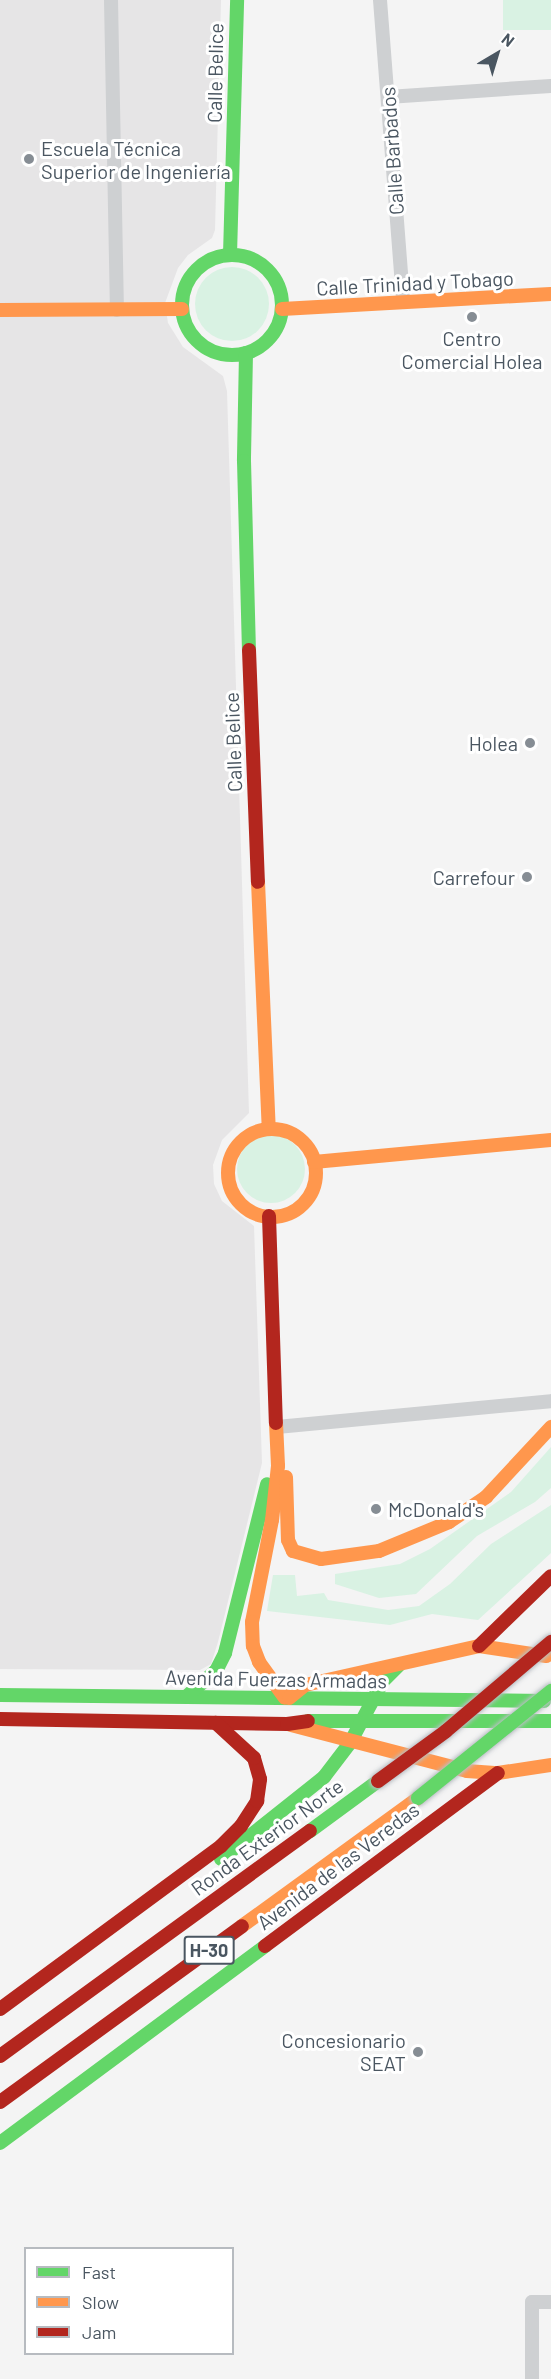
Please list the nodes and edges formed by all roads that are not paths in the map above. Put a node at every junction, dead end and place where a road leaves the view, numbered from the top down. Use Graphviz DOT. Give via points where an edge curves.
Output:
graph roads {
  1 [pos="111,0"];
  2 [pos="237,0"];
  3 [pos="380,0"];
  4 [pos="551,86"];
  5 [pos="388,97"];
  6 [pos="230,255"];
  7 [pos="551,294"];
  8 [pos="403,302"];
  9 [pos="182,309"];
  10 [pos="282,309"];
  11 [pos="0,310"];
  12 [pos="117,310"];
  13 [pos="246,352"];
  14 [pos="269,1129"];
  15 [pos="551,1140"];
  16 [pos="314,1162"];
  17 [pos="269,1216"];
  18 [pos="551,1401"];
  19 [pos="277,1427"];
  20 [pos="551,1427"];
  21 [pos="276,1450"];
  22 [pos="278,1466"];
  23 [pos="551,1576"];
  24 [pos="551,1642"];
  25 [pos="479,1646"];
  26 [pos="551,1657"];
  27 [pos="399,1665"];
  28 [pos="551,1690"];
  29 [pos="0,1695"];
  30 [pos="188,1696"];
  31 [pos="287,1698"];
  32 [pos="372,1699"];
  33 [pos="551,1701"];
  34 [pos="0,1719"];
  35 [pos="362,1720"];
  36 [pos="376,1720"];
  37 [pos="551,1721"];
  38 [pos="216,1723"];
  39 [pos="286,1724"];
  40 [pos="350,1743"];
  41 [pos="390,1753"];
  42 [pos="551,1765"];
  43 [pos="498,1773"];
  44 [pos="172,1883"];
  45 [pos="0,2009"];
  46 [pos="0,2055"];
  47 [pos="0,2102"];
  48 [pos="0,2143"];
  49 [pos="551,2302"];
  50 [pos="532,2379"];
  1 -- 12 [label="street"];
  2 -- 6 [label="main road, Calle Belice"];
  3 -- 5 [label="street, Calle Barbados"];
  4 -- 5 [label="street"];
  5 -- 8 [label="street, Calle Barbados"];
  6 -- 9 [label="main road" via="210,259 194,271 184,289"];
  6 -- 10 [label="main road" via="257,262 271,274 280,290"];
  7 -- 8 [label="main road, Calle Trinidad y Tobago"];
  8 -- 10 [label="main road, Calle Trinidad y Tobago"];
  9 -- 12 [label="main road"];
  9 -- 13 [label="main road" via="189,330 204,346 224,354"];
  10 -- 13 [label="main road" via="270,336"];
  11 -- 12 [label="main road"];
  13 -- 14 [label="main road, Calle Belice" via="244,461 251,724"];
  14 -- 16 [label="main road" via="298,1137"];
  14 -- 17 [label="main road" via="253,1133 240,1143 231,1157 228,1174 240,1203"];
  15 -- 16 [label="main road"];
  16 -- 17 [label="main road" via="314,1183 305,1201 290,1213"];
  17 -- 19 [label="main road"];
  18 -- 19 [label="street"];
  19 -- 21 [label="main road"];
  20 -- 22 [label="main road" via="486,1497 449,1522 379,1551 339,1557 302,1556 293,1551 288,1540 286,1475"];
  21 -- 22 [label="main road"];
  21 -- 30 [label="main road" via="225,1653 216,1671"];
  22 -- 31 [label="main road" via="252,1622 253,1646 259,1662"];
  23 -- 25 [label="main road"];
  24 -- 46 [label="main road, Ronda Exterior Norte / H-30, bridge" via="446,1731"];
  25 -- 26 [label="main road"];
  25 -- 27 [label="main road"];
  27 -- 31 [label="main road" via="305,1685"];
  27 -- 32 [label="main road"];
  28 -- 47 [label="main road, H-30, bridge" via="418,1798"];
  29 -- 30 [label="main road, Avenida Fuerzas Armadas"];
  30 -- 31 [label="main road, Avenida Fuerzas Armadas"];
  31 -- 32 [label="main road, Avenida Fuerzas Armadas"];
  32 -- 33 [label="main road, Avenida Fuerzas Armadas"];
  32 -- 35 [label="main road"];
  32 -- 36 [label="main road"];
  34 -- 38 [label="main road, Avenida Fuerzas Armadas"];
  35 -- 36 [label="main road, Avenida Fuerzas Armadas"];
  35 -- 39 [label="main road, Avenida Fuerzas Armadas"];
  35 -- 40 [label="main road"];
  36 -- 37 [label="main road, Avenida Fuerzas Armadas"];
  36 -- 41 [label="main road"];
  38 -- 39 [label="main road, Avenida Fuerzas Armadas"];
  38 -- 44 [label="main road" via="242,1742 255,1758 260,1779 257,1801 241,1826 221,1846"];
  39 -- 40 [label="main road"];
  40 -- 41 [label="main road"];
  40 -- 44 [label="main road" via="301,1800 205,1871"];
  41 -- 43 [label="main road" via="467,1771"];
  42 -- 43 [label="main road"];
  43 -- 48 [label="main road, Avenida de las Veredas"];
  44 -- 45 [label="main road"];
  49 -- 50 [label="street" via="532,2302"];
}
